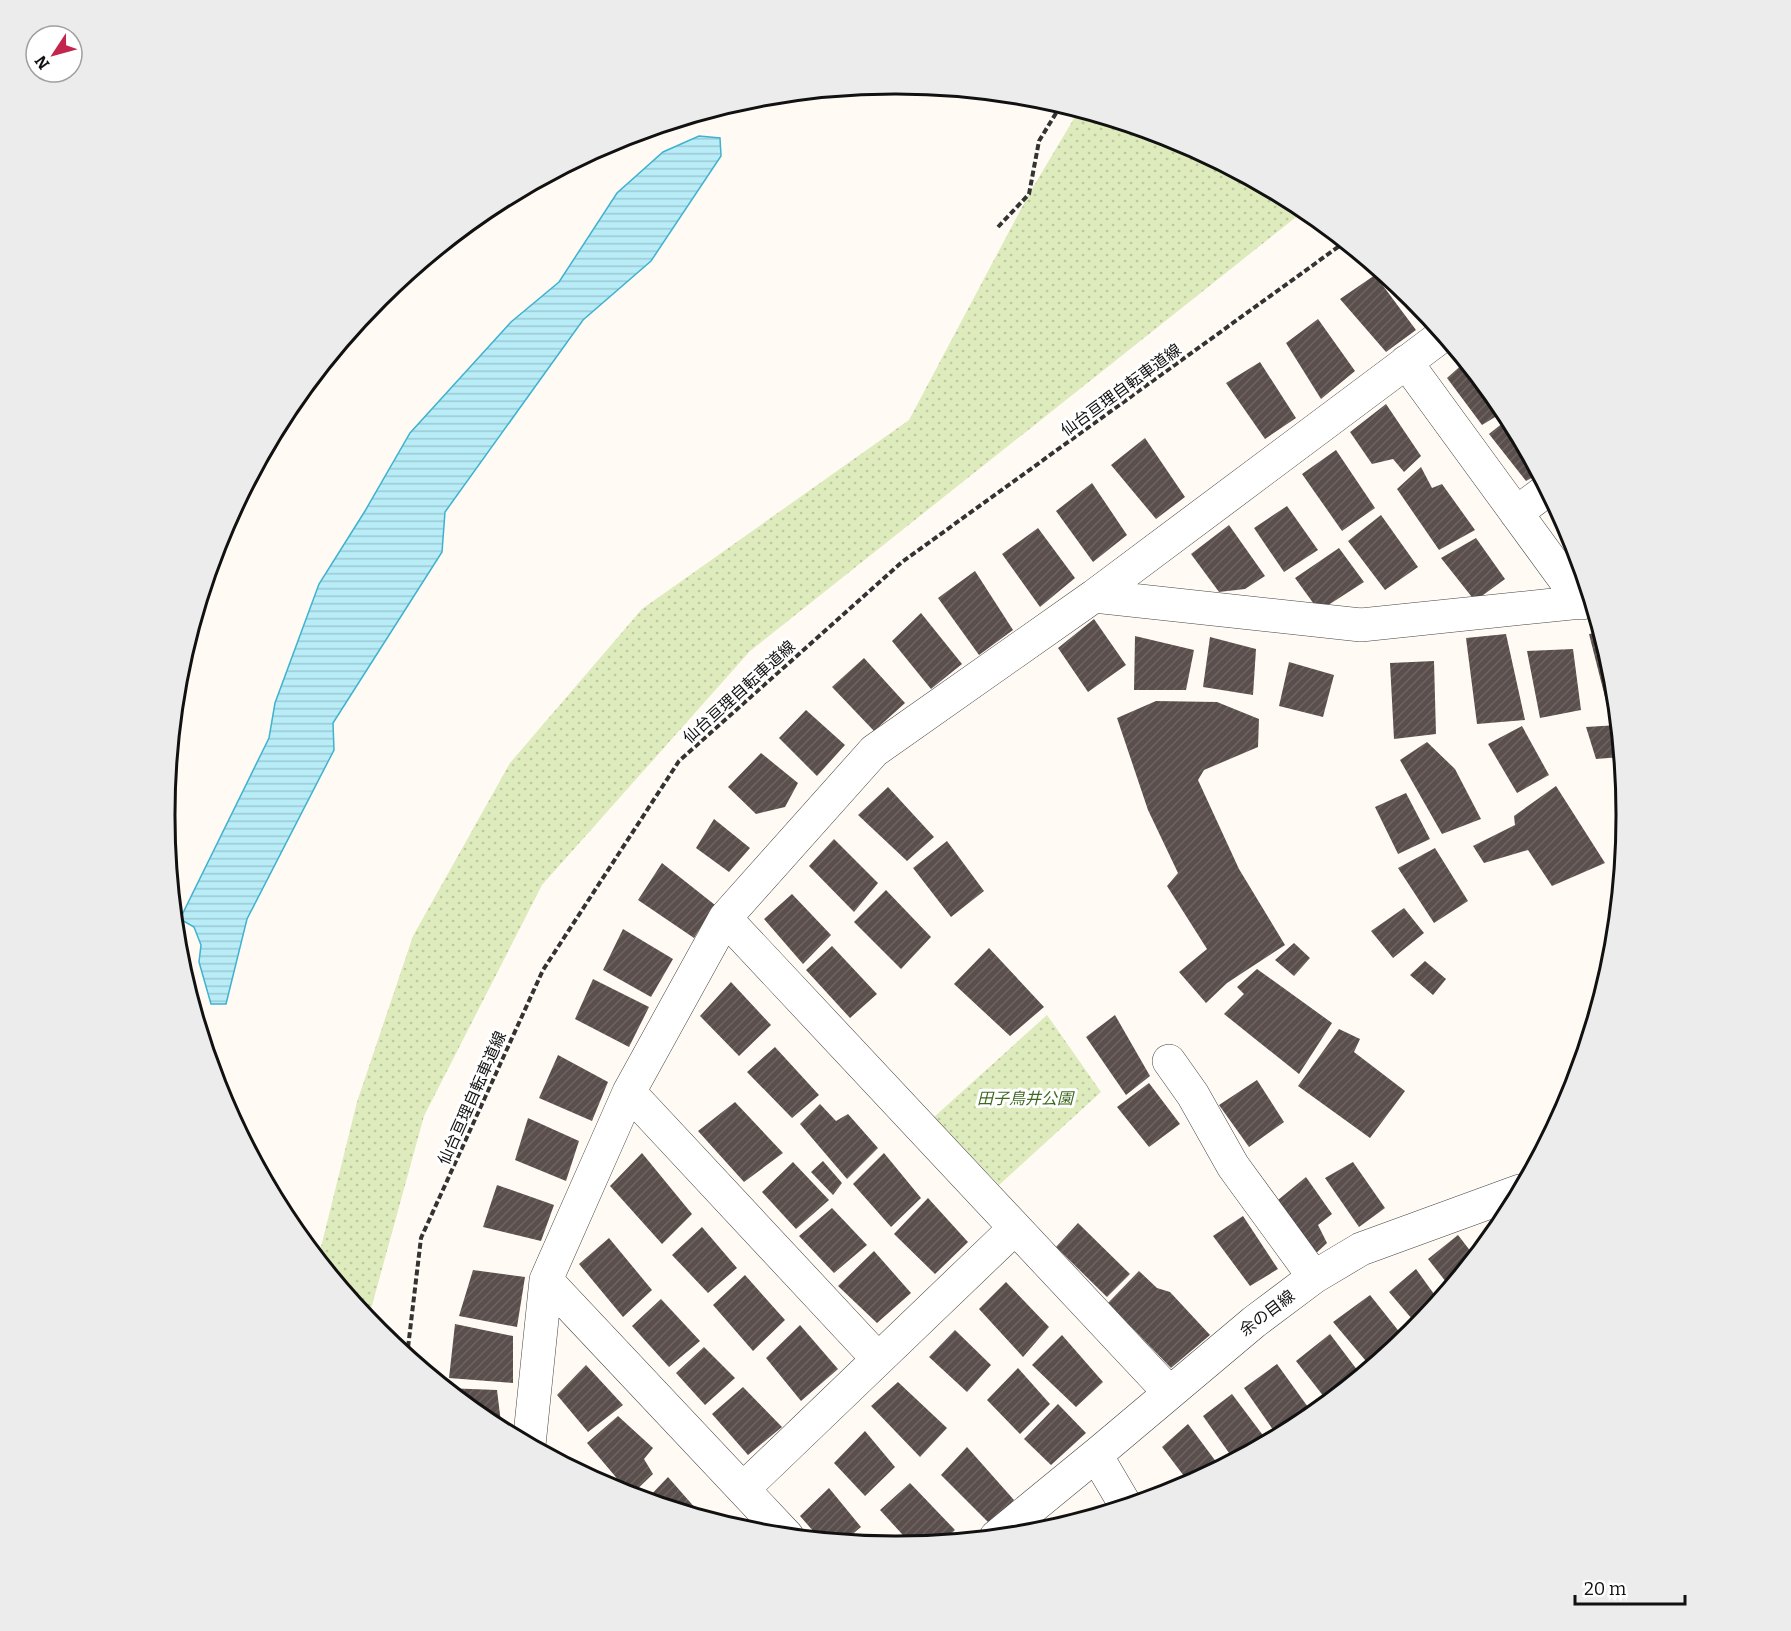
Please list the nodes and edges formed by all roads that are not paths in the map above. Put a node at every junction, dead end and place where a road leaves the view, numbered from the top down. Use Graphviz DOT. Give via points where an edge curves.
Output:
graph roads {
  1 [pos="1437,339"];
  2 [pos="1406,362"];
  3 [pos="1541,495"];
  4 [pos="1516,513"];
  5 [pos="1581,595"];
  6 [pos="1094,596"];
  7 [pos="1584,602"];
  8 [pos="725,918"];
  9 [pos="1169,1061"];
  10 [pos="629,1092"];
  11 [pos="1508,1195"];
  12 [pos="1015,1228"];
  13 [pos="1314,1277"];
  14 [pos="546,1280"];
  15 [pos="878,1359"];
  16 [pos="1168,1392"];
  17 [pos="530,1437"];
  18 [pos="1096,1455"];
  19 [pos="743,1489"];
  20 [pos="1122,1500"];
  21 [pos="778,1527"];
  22 [pos="1008,1527"];
  1 -- 2 [label="street"];
  2 -- 4 [label="street"];
  2 -- 6 [label="street"];
  3 -- 4 [label="street"];
  4 -- 5 [label="street"];
  6 -- 7 [label="street" via="1361,625"];
  6 -- 8 [label="street" via="874,752"];
  8 -- 10 [label="street"];
  8 -- 12 [label="street"];
  9 -- 13 [label="street" via="1233,1166"];
  10 -- 14 [label="street"];
  10 -- 15 [label="street"];
  11 -- 13 [label="street, 余の目線" via="1361,1249"];
  12 -- 15 [label="street"];
  12 -- 16 [label="street"];
  13 -- 16 [label="street, 余の目線"];
  14 -- 17 [label="street"];
  14 -- 19 [label="street"];
  15 -- 19 [label="street"];
  16 -- 18 [label="street, 余の目線"];
  18 -- 20 [label="street"];
  18 -- 22 [label="street, 余の目線"];
  19 -- 21 [label="street"];
}
